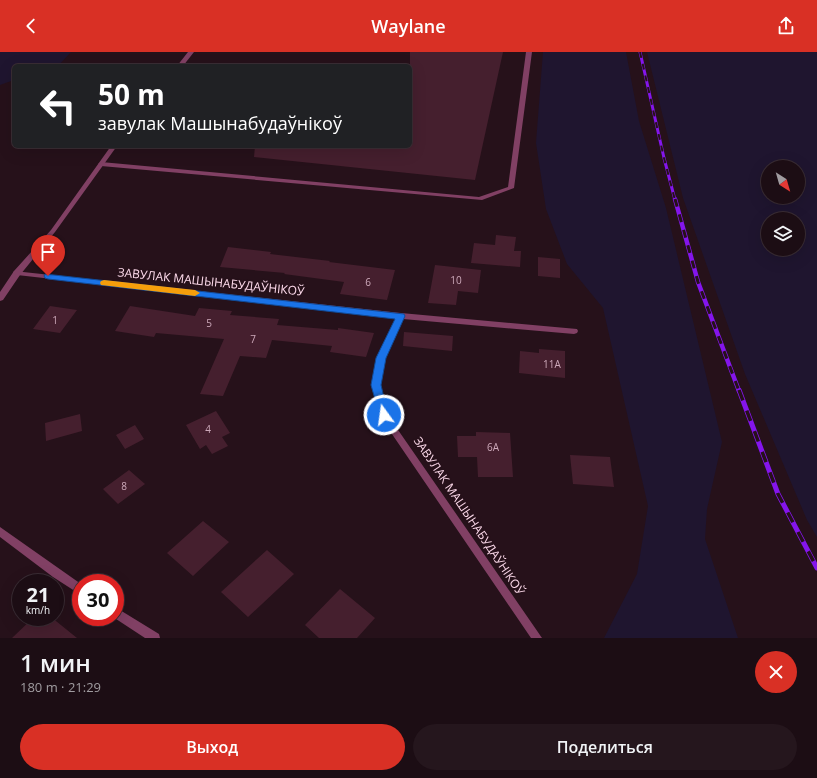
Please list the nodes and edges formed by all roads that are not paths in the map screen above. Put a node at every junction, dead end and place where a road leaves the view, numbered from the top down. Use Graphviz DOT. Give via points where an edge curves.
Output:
graph roads {
  1 [pos="192,52"];
  2 [pos="529,52"];
  3 [pos="182,64"];
  4 [pos="113,148"];
  5 [pos="101,164"];
  6 [pos="18,273"];
  7 [pos="0,298"];
  8 [pos="401,316"];
  9 [pos="574,331"];
  10 [pos="0,531"];
  11 [pos="72,584"];
  12 [pos="124,618"];
  13 [pos="155,638"];
  14 [pos="537,638"];
  1 -- 3 [label="street"];
  2 -- 5 [label="street" via="511,188 480,199"];
  4 -- 5 [label="street"];
  5 -- 6 [label="street"];
  6 -- 7 [label="street"];
  6 -- 8 [label="street, ЗАВУЛАК МАШЫНАБУДАЎНІКОЎ"];
  8 -- 9 [label="street, ЗАВУЛАК МАШЫНАБУДАЎНІКОЎ"];
  8 -- 14 [label="street, ЗАВУЛАК МАШЫНАБУДАЎНІКОЎ" via="381,358 376,385 384,415"];
  10 -- 11 [label="street"];
  12 -- 13 [label="street"];
}
